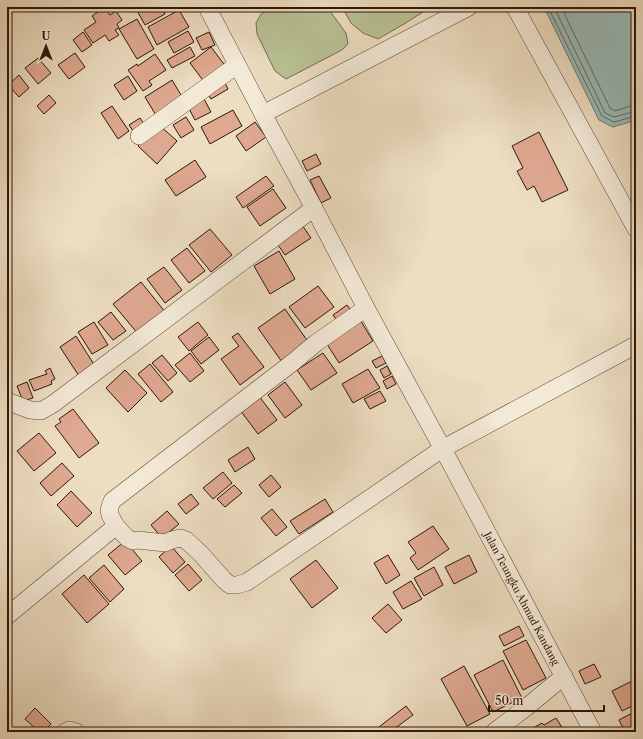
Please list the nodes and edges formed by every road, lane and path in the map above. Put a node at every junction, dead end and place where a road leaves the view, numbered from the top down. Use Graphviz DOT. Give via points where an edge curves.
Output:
graph roads {
  1 [pos="207,7"];
  2 [pos="469,7"];
  3 [pos="515,7"];
  4 [pos="237,65"];
  5 [pos="263,114"];
  6 [pos="139,136"];
  7 [pos="314,208"];
  8 [pos="636,229"];
  9 [pos="366,308"];
  10 [pos="636,344"];
  11 [pos="7,401"];
  12 [pos="447,458"];
  13 [pos="116,526"];
  14 [pos="7,616"];
  15 [pos="564,676"];
  16 [pos="65,732"];
  17 [pos="76,732"];
  18 [pos="494,732"];
  19 [pos="593,732"];
  1 -- 4 [label="street, Jalan Teungku Ahmad Kandang"];
  2 -- 5 [label="street"];
  3 -- 8 [label="street"];
  4 -- 5 [label="street, Jalan Teungku Ahmad Kandang"];
  4 -- 6 [label="street"];
  5 -- 7 [label="street, Jalan Teungku Ahmad Kandang"];
  7 -- 9 [label="street, Jalan Teungku Ahmad Kandang"];
  7 -- 11 [label="street" via="42,411 30,410"];
  9 -- 12 [label="street, Jalan Teungku Ahmad Kandang"];
  9 -- 13 [label="street" via="316,342 112,501 109,510"];
  10 -- 12 [label="street"];
  12 -- 13 [label="street" via="248,582 237,585 230,585 224,580 186,540 180,538 164,543 133,541"];
  12 -- 15 [label="street, Jalan Teungku Ahmad Kandang"];
  13 -- 14 [label="street"];
  15 -- 18 [label="street"];
  15 -- 19 [label="street, Jalan Teungku Ahmad Kandang"];
  16 -- 17 [label="street"];
}
